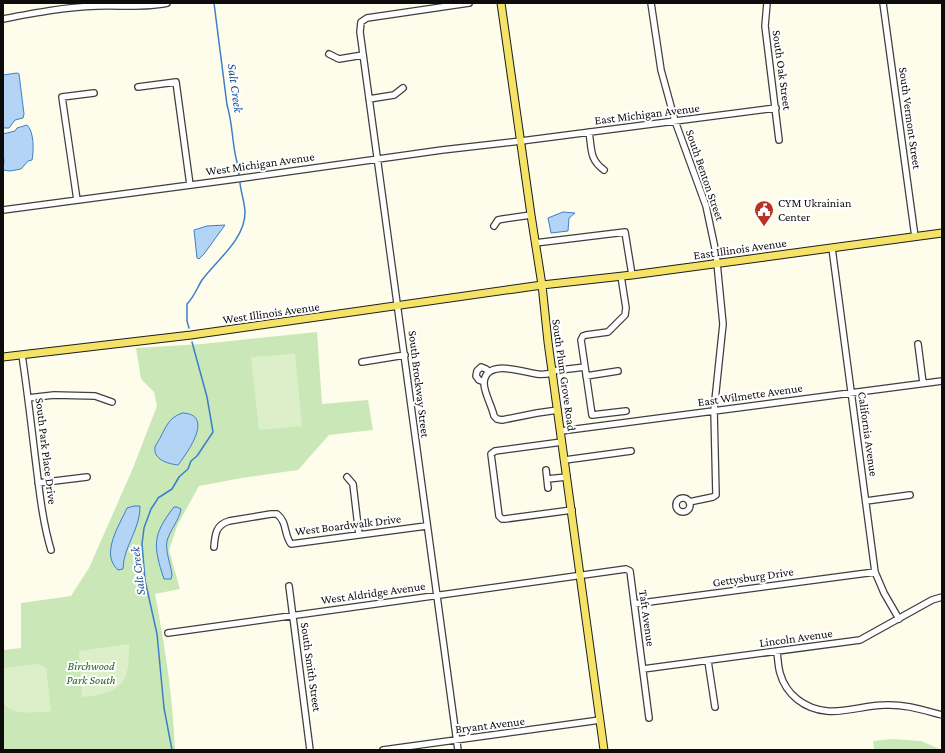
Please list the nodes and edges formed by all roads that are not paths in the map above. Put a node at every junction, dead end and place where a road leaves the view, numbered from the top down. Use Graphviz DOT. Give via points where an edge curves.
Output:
graph roads {
  1 [pos="167,3"];
  2 [pos="469,3"];
  3 [pos="501,3"];
  4 [pos="651,3"];
  5 [pos="767,3"];
  6 [pos="883,3"];
  7 [pos="3,19"];
  8 [pos="329,54"];
  9 [pos="363,55"];
  10 [pos="138,87"];
  11 [pos="403,88"];
  12 [pos="94,93"];
  13 [pos="369,99"];
  14 [pos="776,108"];
  15 [pos="675,121"];
  16 [pos="589,132"];
  17 [pos="779,140"];
  18 [pos="520,141"];
  19 [pos="377,158"];
  20 [pos="604,170"];
  21 [pos="190,185"];
  22 [pos="77,200"];
  23 [pos="3,210"];
  24 [pos="531,215"];
  25 [pos="494,226"];
  26 [pos="942,233"];
  27 [pos="915,237"];
  28 [pos="535,243"];
  29 [pos="832,248"];
  30 [pos="717,263"];
  31 [pos="632,275"];
  32 [pos="621,276"];
  33 [pos="542,286"];
  34 [pos="398,306"];
  35 [pos="918,344"];
  36 [pos="22,355"];
  37 [pos="404,355"];
  38 [pos="3,357"];
  39 [pos="362,362"];
  40 [pos="585,367"];
  41 [pos="618,371"];
  42 [pos="489,372"];
  43 [pos="553,372"];
  44 [pos="586,376"];
  45 [pos="942,381"];
  46 [pos="484,382"];
  47 [pos="923,383"];
  48 [pos="851,393"];
  49 [pos="28,398"];
  50 [pos="112,402"];
  51 [pos="558,410"];
  52 [pos="714,410"];
  53 [pos="626,411"];
  54 [pos="561,431"];
  55 [pos="562,442"];
  56 [pos="631,451"];
  57 [pos="565,460"];
  58 [pos="546,470"];
  59 [pos="87,477"];
  60 [pos="347,477"];
  61 [pos="567,477"];
  62 [pos="547,479"];
  63 [pos="38,483"];
  64 [pos="548,488"];
  65 [pos="910,495"];
  66 [pos="866,501"];
  67 [pos="689,502"];
  68 [pos="572,510"];
  69 [pos="426,526"];
  70 [pos="359,535"];
  71 [pos="214,547"];
  72 [pos="51,550"];
  73 [pos="875,572"];
  74 [pos="581,575"];
  75 [pos="289,586"];
  76 [pos="436,595"];
  77 [pos="942,597"];
  78 [pos="634,604"];
  79 [pos="292,615"];
  80 [pos="899,619"];
  81 [pos="168,632"];
  82 [pos="777,652"];
  83 [pos="708,661"];
  84 [pos="643,669"];
  85 [pos="715,707"];
  86 [pos="942,715"];
  87 [pos="649,718"];
  88 [pos="600,720"];
  89 [pos="456,740"];
  90 [pos="310,750"];
  91 [pos="382,750"];
  92 [pos="458,750"];
  93 [pos="604,750"];
  1 -- 7 [label="street" via="83,7"];
  2 -- 9 [label="street, South Brockway Street" via="367,18 361,22"];
  3 -- 18 [label="main road, South Plum Grove Road"];
  4 -- 15 [label="street, South Benton Street" via="661,70"];
  5 -- 14 [label="street, South Oak Street" via="764,26"];
  6 -- 27 [label="street, South Vermont Street"];
  8 -- 9 [label="street" via="339,59"];
  9 -- 13 [label="street, South Brockway Street"];
  10 -- 21 [label="street" via="176,82"];
  11 -- 13 [label="street" via="394,95"];
  12 -- 22 [label="street" via="62,97"];
  13 -- 19 [label="street, South Brockway Street"];
  14 -- 15 [label="street, East Michigan Avenue"];
  14 -- 17 [label="street, South Oak Street"];
  15 -- 16 [label="street, East Michigan Avenue"];
  15 -- 30 [label="street, South Benton Street" via="706,206"];
  16 -- 18 [label="street, East Michigan Avenue"];
  16 -- 20 [label="street" via="594,160 596,165"];
  18 -- 19 [label="street, West Michigan Avenue"];
  18 -- 24 [label="main road, South Plum Grove Road"];
  19 -- 21 [label="street, West Michigan Avenue"];
  19 -- 34 [label="street, South Brockway Street"];
  21 -- 22 [label="street, West Michigan Avenue"];
  22 -- 23 [label="street, West Michigan Avenue"];
  24 -- 25 [label="street" via="498,220"];
  24 -- 28 [label="main road, South Plum Grove Road"];
  26 -- 27 [label="main road, East Illinois Avenue"];
  27 -- 29 [label="main road, East Illinois Avenue"];
  28 -- 31 [label="street" via="625,232"];
  28 -- 33 [label="main road, South Plum Grove Road"];
  29 -- 30 [label="main road, East Illinois Avenue"];
  29 -- 48 [label="street, California Avenue"];
  30 -- 31 [label="main road, East Illinois Avenue"];
  30 -- 52 [label="street, South Benton Street" via="723,324"];
  31 -- 32 [label="main road, East Illinois Avenue"];
  32 -- 33 [label="main road, East Illinois Avenue"];
  32 -- 40 [label="street" via="626,315 608,332 586,335 582,338"];
  33 -- 34 [label="main road, West Illinois Avenue"];
  33 -- 43 [label="main road, South Plum Grove Road"];
  34 -- 36 [label="main road, West Illinois Avenue" via="192,335"];
  34 -- 37 [label="street, South Brockway Street"];
  35 -- 47 [label="street"];
  36 -- 38 [label="main road, West Illinois Avenue"];
  36 -- 49 [label="street, South Park Place Drive"];
  37 -- 39 [label="street"];
  37 -- 69 [label="street, South Brockway Street"];
  40 -- 43 [label="street"];
  40 -- 44 [label="street"];
  41 -- 44 [label="street"];
  42 -- 43 [label="street" via="496,368 510,368 537,374"];
  42 -- 46 [label="street"];
  42 -- 46 [label="street" via="481,368 477,371 476,376"];
  43 -- 51 [label="main road, South Plum Grove Road"];
  44 -- 53 [label="street" via="592,415"];
  45 -- 47 [label="street, East Wilmette Avenue"];
  46 -- 51 [label="street" via="497,419"];
  47 -- 48 [label="street, East Wilmette Avenue"];
  48 -- 52 [label="street, East Wilmette Avenue"];
  48 -- 66 [label="street, California Avenue"];
  49 -- 50 [label="street" via="54,395 95,396"];
  49 -- 63 [label="street, South Park Place Drive"];
  51 -- 54 [label="main road, South Plum Grove Road"];
  52 -- 54 [label="street, East Wilmette Avenue"];
  52 -- 67 [label="street, South Benton Street" via="716,495"];
  54 -- 55 [label="main road, South Plum Grove Road"];
  55 -- 57 [label="main road, South Plum Grove Road"];
  55 -- 68 [label="street" via="491,454 499,516 502,519"];
  56 -- 57 [label="street"];
  57 -- 61 [label="main road, South Plum Grove Road"];
  58 -- 62 [label="street"];
  59 -- 63 [label="street"];
  60 -- 70 [label="street" via="352,484"];
  61 -- 62 [label="street"];
  61 -- 68 [label="main road, South Plum Grove Road"];
  62 -- 64 [label="street"];
  63 -- 72 [label="street, South Park Place Drive"];
  65 -- 66 [label="street"];
  66 -- 73 [label="street, California Avenue"];
  68 -- 74 [label="main road, South Plum Grove Road"];
  69 -- 70 [label="street, West Boardwalk Drive"];
  69 -- 76 [label="street, South Brockway Street"];
  70 -- 71 [label="street, West Boardwalk Drive" via="291,544 286,535 283,519 277,514 271,514 223,523 217,529"];
  73 -- 78 [label="street, Gettysburg Drive"];
  73 -- 80 [label="street, California Avenue"];
  74 -- 76 [label="street, West Aldridge Avenue"];
  74 -- 78 [label="street, Taft Avenue" via="626,569 630,571"];
  74 -- 88 [label="main road, South Plum Grove Road"];
  75 -- 79 [label="street, South Smith Street"];
  76 -- 79 [label="street, West Aldridge Avenue"];
  76 -- 89 [label="street, South Brockway Street"];
  77 -- 80 [label="street, Lincoln Avenue"];
  78 -- 84 [label="street, Taft Avenue"];
  79 -- 81 [label="street, West Aldridge Avenue"];
  79 -- 90 [label="street, South Smith Street"];
  80 -- 82 [label="street, Lincoln Avenue" via="860,640"];
  82 -- 83 [label="street, Lincoln Avenue"];
  82 -- 86 [label="street" via="780,674 790,693 806,706 827,711 898,705"];
  83 -- 84 [label="street, Lincoln Avenue"];
  83 -- 85 [label="street"];
  84 -- 87 [label="street, Taft Avenue"];
  88 -- 89 [label="street, Bryant Avenue"];
  88 -- 93 [label="main road, South Plum Grove Road"];
  89 -- 91 [label="street, Bryant Avenue"];
  89 -- 92 [label="street, South Brockway Street"];
}
